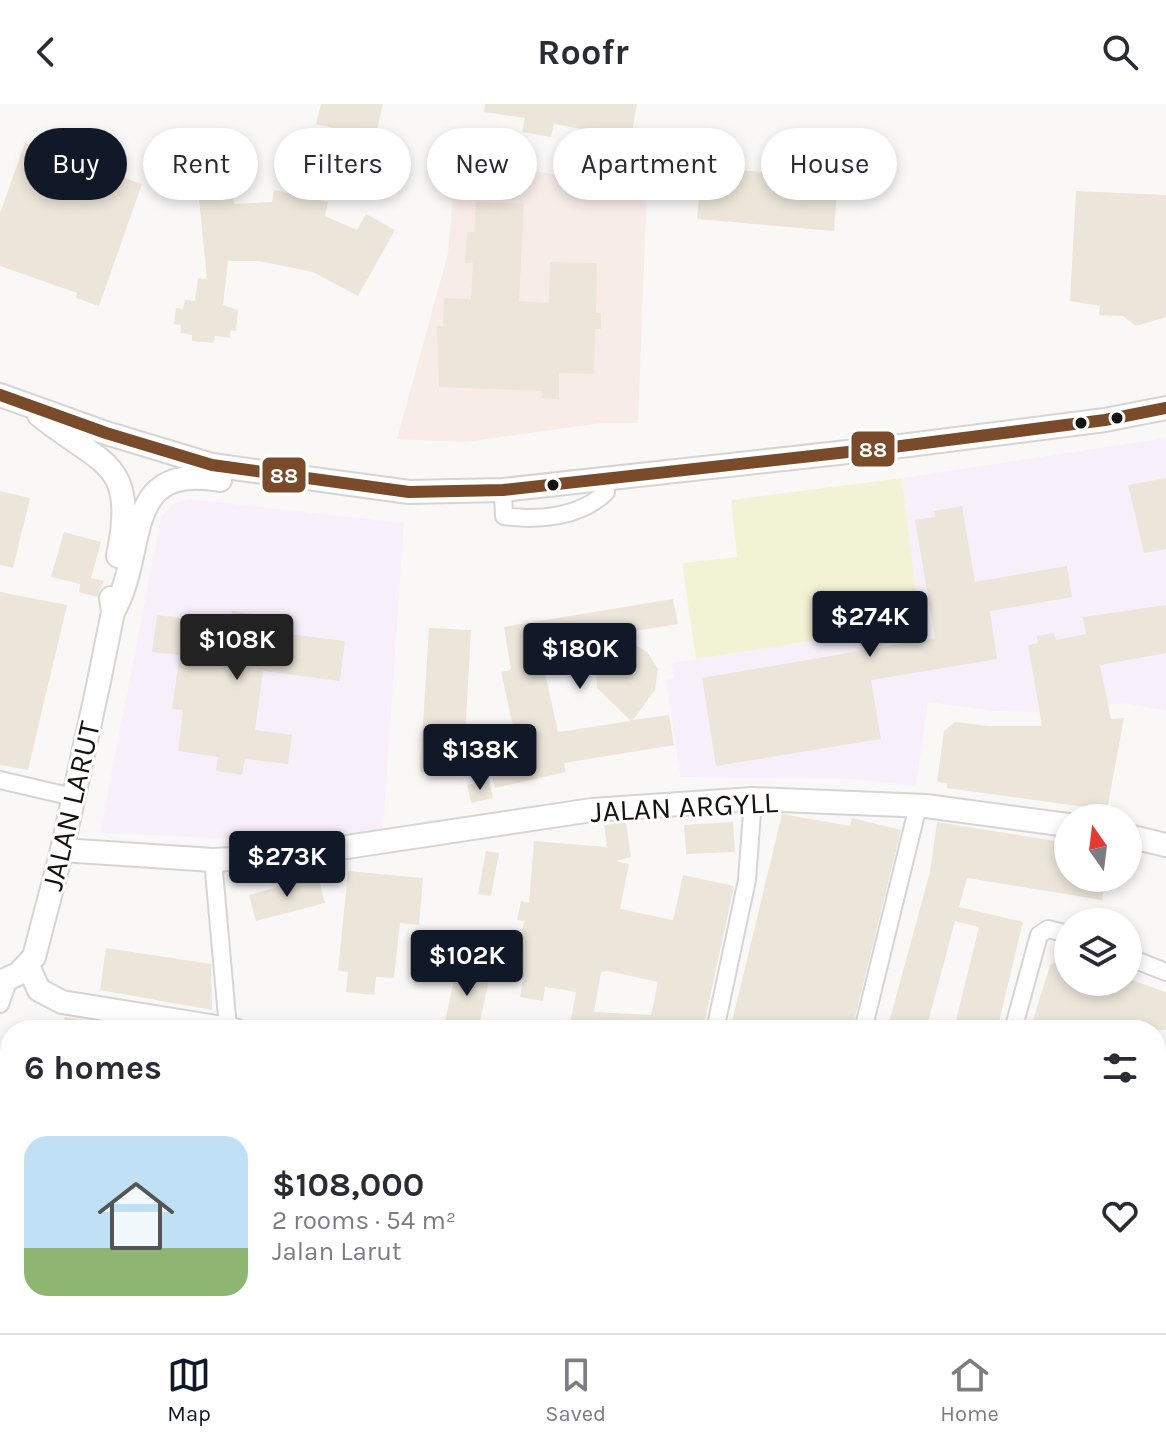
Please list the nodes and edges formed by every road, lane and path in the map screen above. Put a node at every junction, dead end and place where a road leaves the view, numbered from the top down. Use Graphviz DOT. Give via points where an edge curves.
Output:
graph roads {
  1 [pos="0,395"];
  2 [pos="26,404"];
  3 [pos="1166,408"];
  4 [pos="1166,423"];
  5 [pos="503,503"];
  6 [pos="113,612"];
  7 [pos="0,780"];
  8 [pos="73,797"];
  9 [pos="753,799"];
  10 [pos="918,806"];
  11 [pos="1054,823"];
  12 [pos="1142,839"];
  13 [pos="1166,845"];
  14 [pos="62,850"];
  15 [pos="213,860"];
  16 [pos="1054,932"];
  17 [pos="1142,963"];
  18 [pos="1166,972"];
  19 [pos="12,976"];
  20 [pos="0,1004"];
  21 [pos="121,1020"];
  22 [pos="231,1020"];
  23 [pos="717,1020"];
  24 [pos="865,1020"];
  25 [pos="1016,1020"];
  1 -- 2 [label="main road"];
  2 -- 5 [label="main road" via="181,457 256,473"];
  2 -- 6 [label="main road, JALAN LARUT" via="103,459 117,476 124,506"];
  3 -- 5 [label="main road"];
  4 -- 5 [label="main road" via="1058,441"];
  5 -- 6 [label="main road, JALAN LARUT" via="420,506 186,476 155,490 142,513 124,593"];
  6 -- 8 [label="main road, JALAN LARUT"];
  7 -- 8 [label="street"];
  8 -- 14 [label="main road, JALAN LARUT"];
  9 -- 10 [label="main road, JALAN ARGYLL"];
  9 -- 15 [label="main road, JALAN ARGYLL" via="592,810 328,851"];
  9 -- 23 [label="street" via="747,880"];
  10 -- 11 [label="main road, JALAN ARGYLL"];
  10 -- 24 [label="street"];
  12 -- 13 [label="main road"];
  14 -- 15 [label="main road, JALAN ARGYLL"];
  14 -- 19 [label="main road, JALAN LARUT" via="34,957"];
  15 -- 22 [label="street"];
  16 -- 25 [label="street" via="1039,935"];
  17 -- 18 [label="street"];
  19 -- 20 [label="street"];
  19 -- 21 [label="main road" via="49,997"];
}
